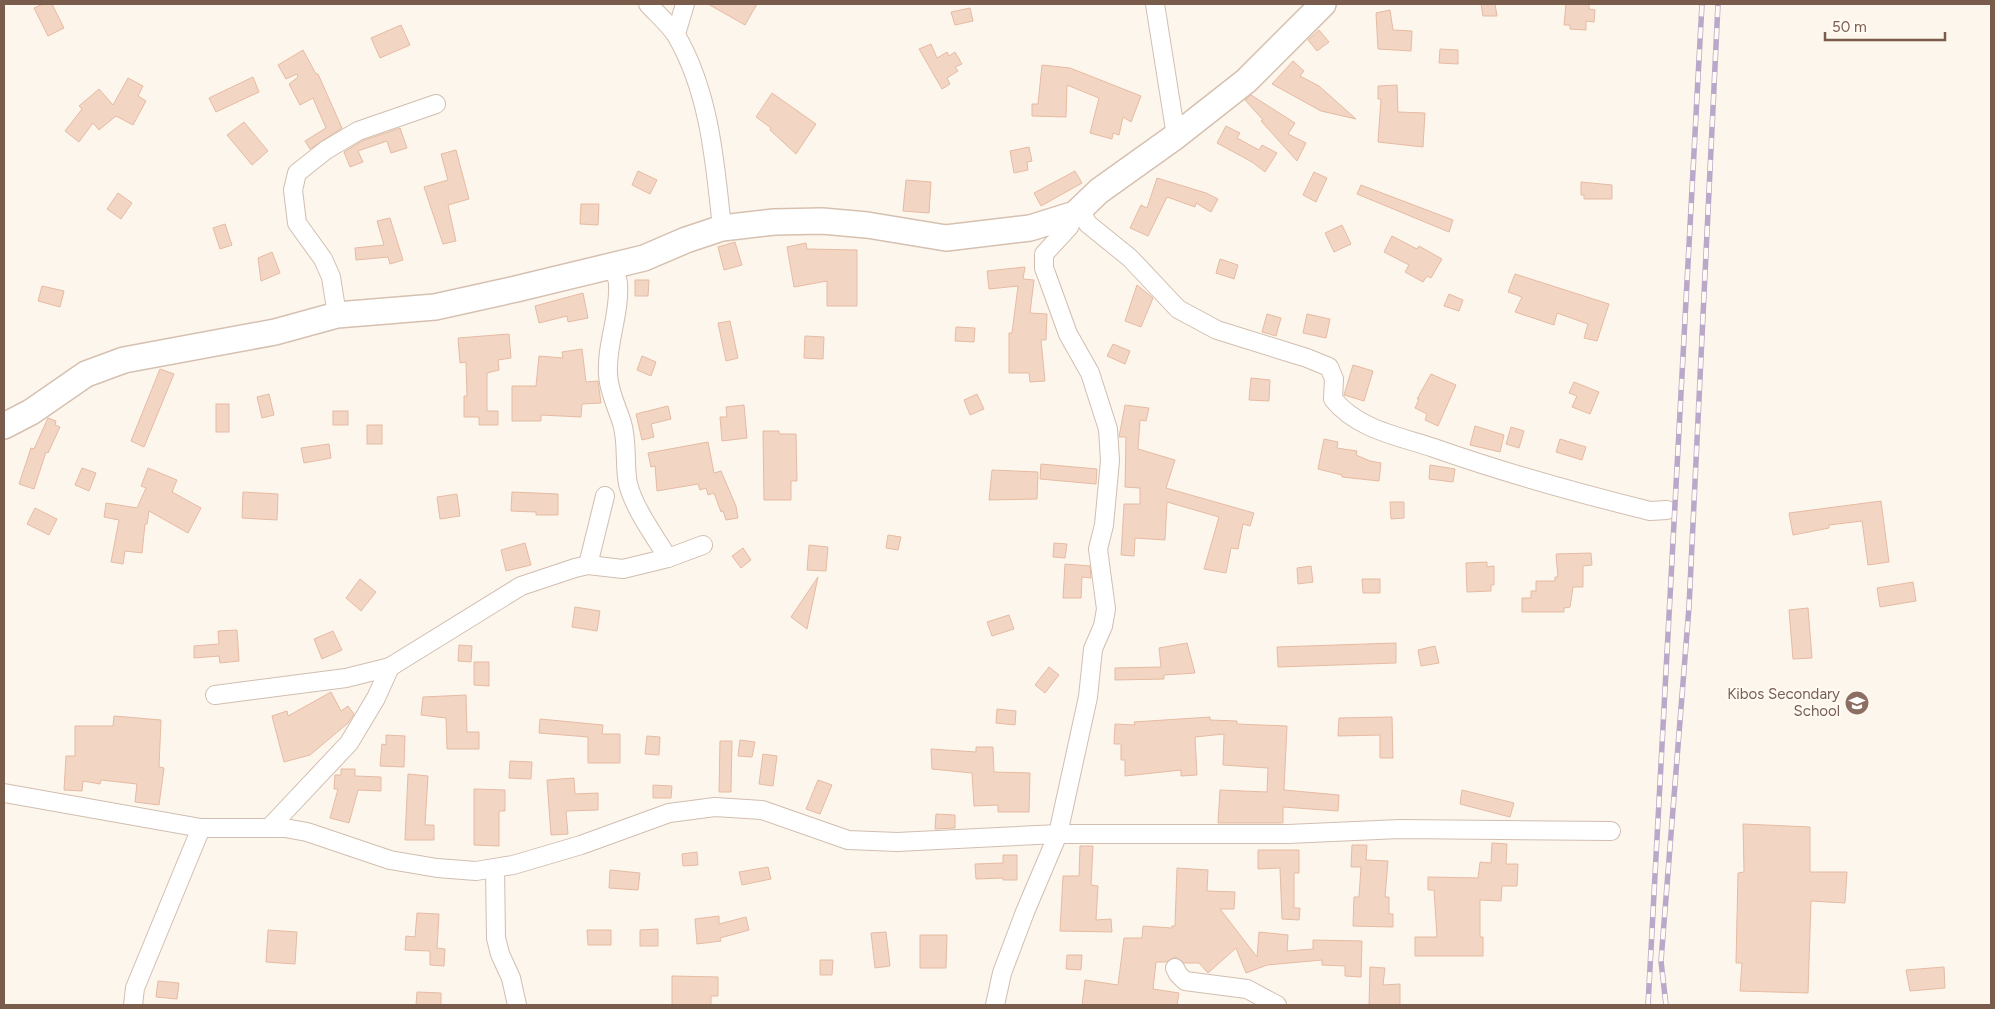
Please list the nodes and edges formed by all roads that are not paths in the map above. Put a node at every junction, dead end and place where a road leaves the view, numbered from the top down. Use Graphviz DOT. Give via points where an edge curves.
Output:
graph roads {
  1 [pos="648,4"];
  2 [pos="686,4"];
  3 [pos="1155,4"];
  4 [pos="1323,4"];
  5 [pos="676,34"];
  6 [pos="436,104"];
  7 [pos="1176,136"];
  8 [pos="1077,211"];
  9 [pos="722,228"];
  10 [pos="613,266"];
  11 [pos="337,315"];
  12 [pos="4,426"];
  13 [pos="605,496"];
  14 [pos="1667,510"];
  15 [pos="703,546"];
  16 [pos="668,558"];
  17 [pos="588,566"];
  18 [pos="390,667"];
  19 [pos="215,695"];
  20 [pos="4,793"];
  21 [pos="202,828"];
  22 [pos="269,828"];
  23 [pos="1611,831"];
  24 [pos="1058,834"];
  25 [pos="495,868"];
  26 [pos="1175,968"];
  27 [pos="133,1005"];
  28 [pos="517,1005"];
  29 [pos="995,1005"];
  30 [pos="1277,1005"];
  1 -- 5 [label="street"];
  2 -- 5 [label="street"];
  3 -- 7 [label="street"];
  4 -- 7 [label="street" via="1246,81"];
  5 -- 9 [label="street" via="694,77 709,127"];
  6 -- 11 [label="street" via="358,132 326,150 297,173 293,190 297,223 331,277"];
  7 -- 8 [label="street"];
  8 -- 9 [label="street" via="1012,232 946,238 822,221"];
  8 -- 14 [label="street" via="1130,258 1182,312 1217,330 1329,367 1334,379 1333,399 1359,422 1486,467 1650,511"];
  8 -- 24 [label="street" via="1069,227 1044,254 1044,268 1068,334 1090,373 1108,429 1110,461 1104,525 1098,549 1106,609 1093,649 1088,697"];
  9 -- 10 [label="street" via="644,258"];
  10 -- 11 [label="street" via="435,306"];
  10 -- 16 [label="street" via="618,283 609,341 610,391 622,423 628,483"];
  11 -- 12 [label="street" via="275,332 124,360 86,374 31,412"];
  13 -- 17 [label="street"];
  15 -- 16 [label="street"];
  16 -- 17 [label="street" via="623,569"];
  17 -- 18 [label="street" via="521,586"];
  18 -- 19 [label="street" via="346,678"];
  18 -- 22 [label="street" via="367,715 349,742"];
  20 -- 21 [label="street"];
  21 -- 22 [label="street"];
  21 -- 27 [label="street" via="135,988"];
  22 -- 25 [label="street" via="307,832 390,860 437,868"];
  23 -- 24 [label="street" via="1400,829 1288,834"];
  24 -- 25 [label="street" via="897,842 848,840 762,810 715,807 669,813 581,845"];
  24 -- 29 [label="street" via="1002,972"];
  25 -- 28 [label="street" via="496,938"];
  26 -- 30 [label="street" via="1185,981 1247,989"];
}
